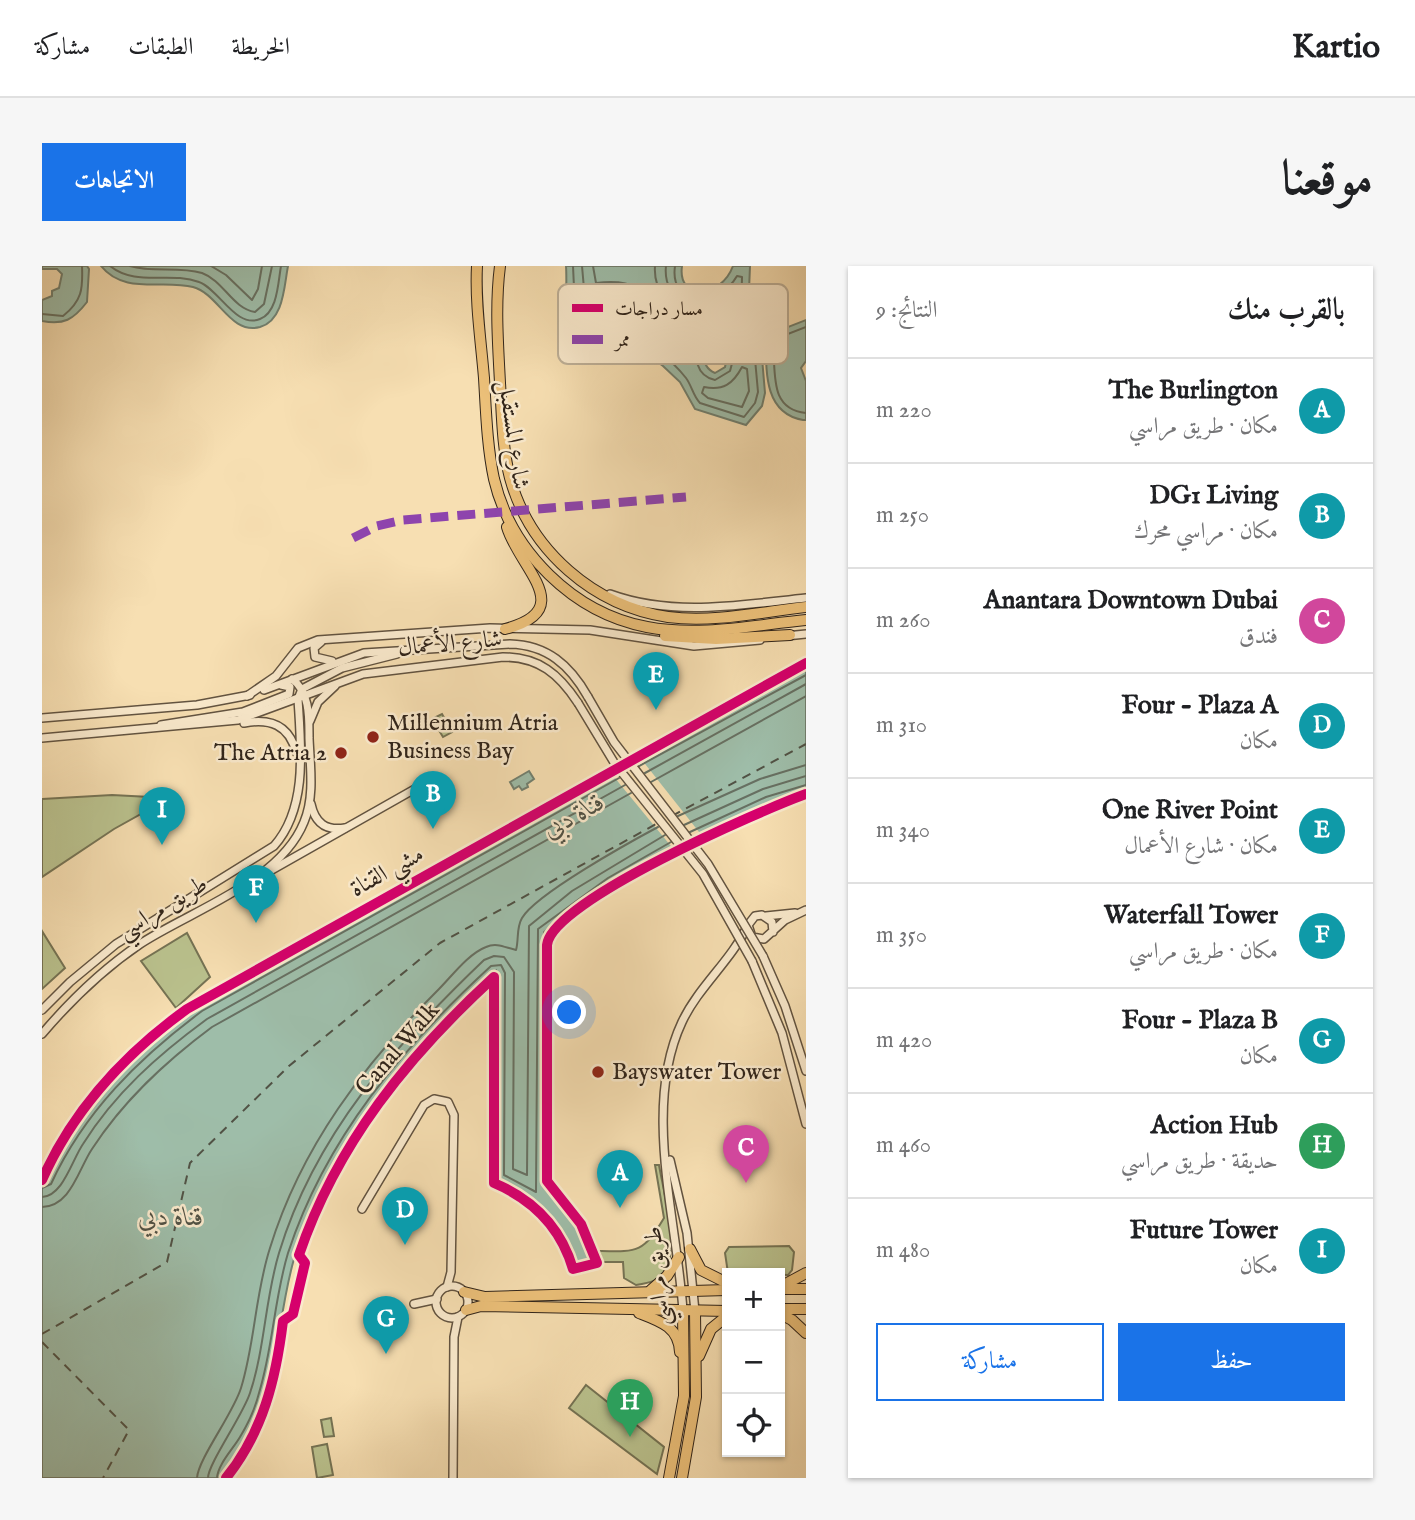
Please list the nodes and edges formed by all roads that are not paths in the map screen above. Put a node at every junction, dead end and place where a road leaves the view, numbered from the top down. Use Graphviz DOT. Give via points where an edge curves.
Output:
graph roads {
  1 [pos="477,266"];
  2 [pos="500,266"];
  3 [pos="504,509"];
  4 [pos="587,586"];
  5 [pos="806,598"];
  6 [pos="806,607"];
  7 [pos="806,620"];
  8 [pos="646,627"];
  9 [pos="505,629"];
  10 [pos="806,634"];
  11 [pos="790,635"];
  12 [pos="323,640"];
  13 [pos="411,652"];
  14 [pos="336,661"];
  15 [pos="352,677"];
  16 [pos="292,679"];
  17 [pos="276,685"];
  18 [pos="302,694"];
  19 [pos="247,696"];
  20 [pos="42,718"];
  21 [pos="183,727"];
  22 [pos="309,729"];
  23 [pos="147,730"];
  24 [pos="42,738"];
  25 [pos="299,763"];
  26 [pos="436,777"];
  27 [pos="311,802"];
  28 [pos="352,827"];
  29 [pos="252,878"];
  30 [pos="206,905"];
  31 [pos="216,909"];
  32 [pos="803,911"];
  33 [pos="766,916"];
  34 [pos="748,925"];
  35 [pos="772,932"];
  36 [pos="759,940"];
  37 [pos="734,950"];
  38 [pos="42,1010"];
  39 [pos="42,1034"];
  40 [pos="806,1071"];
  41 [pos="806,1124"];
  42 [pos="666,1150"];
  43 [pos="362,1209"];
  44 [pos="690,1249"];
  45 [pos="679,1257"];
  46 [pos="451,1272"];
  47 [pos="806,1273"];
  48 [pos="722,1280"];
  49 [pos="785,1285"];
  50 [pos="447,1287"];
  51 [pos="785,1288"];
  52 [pos="460,1289"];
  53 [pos="806,1289"];
  54 [pos="651,1290"];
  55 [pos="682,1290"];
  56 [pos="694,1290"];
  57 [pos="722,1290"];
  58 [pos="437,1302"];
  59 [pos="414,1304"];
  60 [pos="806,1309"];
  61 [pos="467,1310"];
  62 [pos="632,1310"];
  63 [pos="683,1311"];
  64 [pos="695,1311"];
  65 [pos="785,1311"];
  66 [pos="722,1314"];
  67 [pos="785,1315"];
  68 [pos="458,1317"];
  69 [pos="448,1318"];
  70 [pos="722,1319"];
  71 [pos="806,1333"];
  72 [pos="454,1337"];
  73 [pos="697,1360"];
  74 [pos="685,1379"];
  75 [pos="453,1478"];
  76 [pos="669,1478"];
  77 [pos="682,1478"];
  1 -- 3 [label="main road, شارع المستقبل" via="489,449"];
  2 -- 4 [label="main road, شارع المستقبل" via="497,333 511,479 522,510 540,539 561,565"];
  3 -- 8 [label="main road, شارع المستقبل" via="525,547 565,588 601,611"];
  3 -- 9 [label="main road" via="511,539 537,581 541,598 530,621"];
  4 -- 5 [label="street" via="672,608"];
  4 -- 6 [label="main road, شارع المستقبل" via="632,608 670,617"];
  7 -- 8 [label="main road, شارع المستقبل" via="702,631"];
  8 -- 11 [label="main road" via="663,635 697,639"];
  9 -- 11 [label="street" via="590,630 704,646"];
  9 -- 12 [label="street"];
  10 -- 11 [label="street"];
  12 -- 14 [label="street" via="314,648 315,657"];
  12 -- 19 [label="street" via="298,648 271,681"];
  13 -- 14 [label="street, شارع الأعمال" via="373,652"];
  13 -- 18 [label="street" via="349,666"];
  13 -- 40 [label="street, شارع الأعمال, bridge" via="530,646 569,668 614,742 701,854 763,956"];
  14 -- 16 [label="street, شارع الأعمال"];
  15 -- 18 [label="street, شارع الأعمال"];
  15 -- 22 [label="street" via="321,697"];
  15 -- 41 [label="street, شارع الأعمال, bridge" via="395,668 519,657 557,675 615,764 703,874 752,961 782,1033"];
  16 -- 17 [label="street, شارع الأعمال"];
  16 -- 18 [label="street"];
  17 -- 19 [label="street, شارع الأعمال"];
  17 -- 23 [label="street" via="286,684 290,692 243,712 180,720"];
  18 -- 21 [label="street, شارع الأعمال" via="246,718"];
  18 -- 22 [label="street, طريق مراسي"];
  18 -- 25 [label="street, طريق مراسي"];
  19 -- 20 [label="street, شارع الأعمال" via="197,705"];
  21 -- 23 [label="street, شارع الأعمال"];
  21 -- 25 [label="street" via="271,722 291,739"];
  22 -- 27 [label="street, طريق مراسي"];
  23 -- 24 [label="street, شارع الأعمال"];
  25 -- 38 [label="street, طريق مراسي" via="296,808 274,846 116,944"];
  26 -- 28 [label="street"];
  27 -- 28 [label="street" via="315,817 324,826 336,830"];
  27 -- 29 [label="street, طريق مراسي" via="291,846"];
  28 -- 29 [label="street"];
  29 -- 30 [label="street, طريق مراسي"];
  30 -- 31 [label="street"];
  30 -- 39 [label="street, طريق مراسي" via="113,964"];
  32 -- 33 [label="street"];
  32 -- 35 [label="street"];
  33 -- 34 [label="street" via="755,916"];
  33 -- 35 [label="street" via="772,922"];
  34 -- 36 [label="street" via="750,935"];
  34 -- 37 [label="street"];
  35 -- 36 [label="street"];
  36 -- 37 [label="street"];
  37 -- 42 [label="street" via="695,998 673,1046 663,1097"];
  42 -- 44 [label="street, طريق مراسي"];
  42 -- 45 [label="street, طريق مراسي"];
  43 -- 46 [label="street" via="424,1105 433,1099 448,1102 454,1115"];
  44 -- 48 [label="main road" via="701,1270"];
  44 -- 56 [label="street, طريق مراسي"];
  45 -- 54 [label="main road"];
  45 -- 55 [label="street, طريق مراسي"];
  46 -- 50 [label="street"];
  46 -- 52 [label="street"];
  47 -- 49 [label="main road"];
  50 -- 52 [label="street"];
  50 -- 58 [label="street"];
  51 -- 53 [label="main road"];
  52 -- 54 [label="main road" via="485,1297"];
  52 -- 61 [label="street"];
  54 -- 55 [label="main road"];
  55 -- 56 [label="main road"];
  55 -- 63 [label="street, طريق مراسي"];
  56 -- 57 [label="main road"];
  56 -- 64 [label="street, طريق مراسي"];
  58 -- 59 [label="street"];
  58 -- 69 [label="street"];
  60 -- 65 [label="main road"];
  61 -- 62 [label="main road" via="485,1306"];
  61 -- 68 [label="street"];
  62 -- 63 [label="main road"];
  62 -- 74 [label="main road" via="674,1332"];
  63 -- 64 [label="main road"];
  63 -- 74 [label="main road, طريق مراسي"];
  64 -- 66 [label="main road"];
  64 -- 73 [label="main road, طريق مراسي"];
  67 -- 71 [label="main road"];
  68 -- 69 [label="street"];
  68 -- 72 [label="street"];
  69 -- 72 [label="street"];
  70 -- 73 [label="main road" via="711,1329"];
  72 -- 75 [label="street"];
  73 -- 77 [label="main road, طريق مراسي" via="695,1415"];
  74 -- 76 [label="main road, طريق مراسي"];
}
